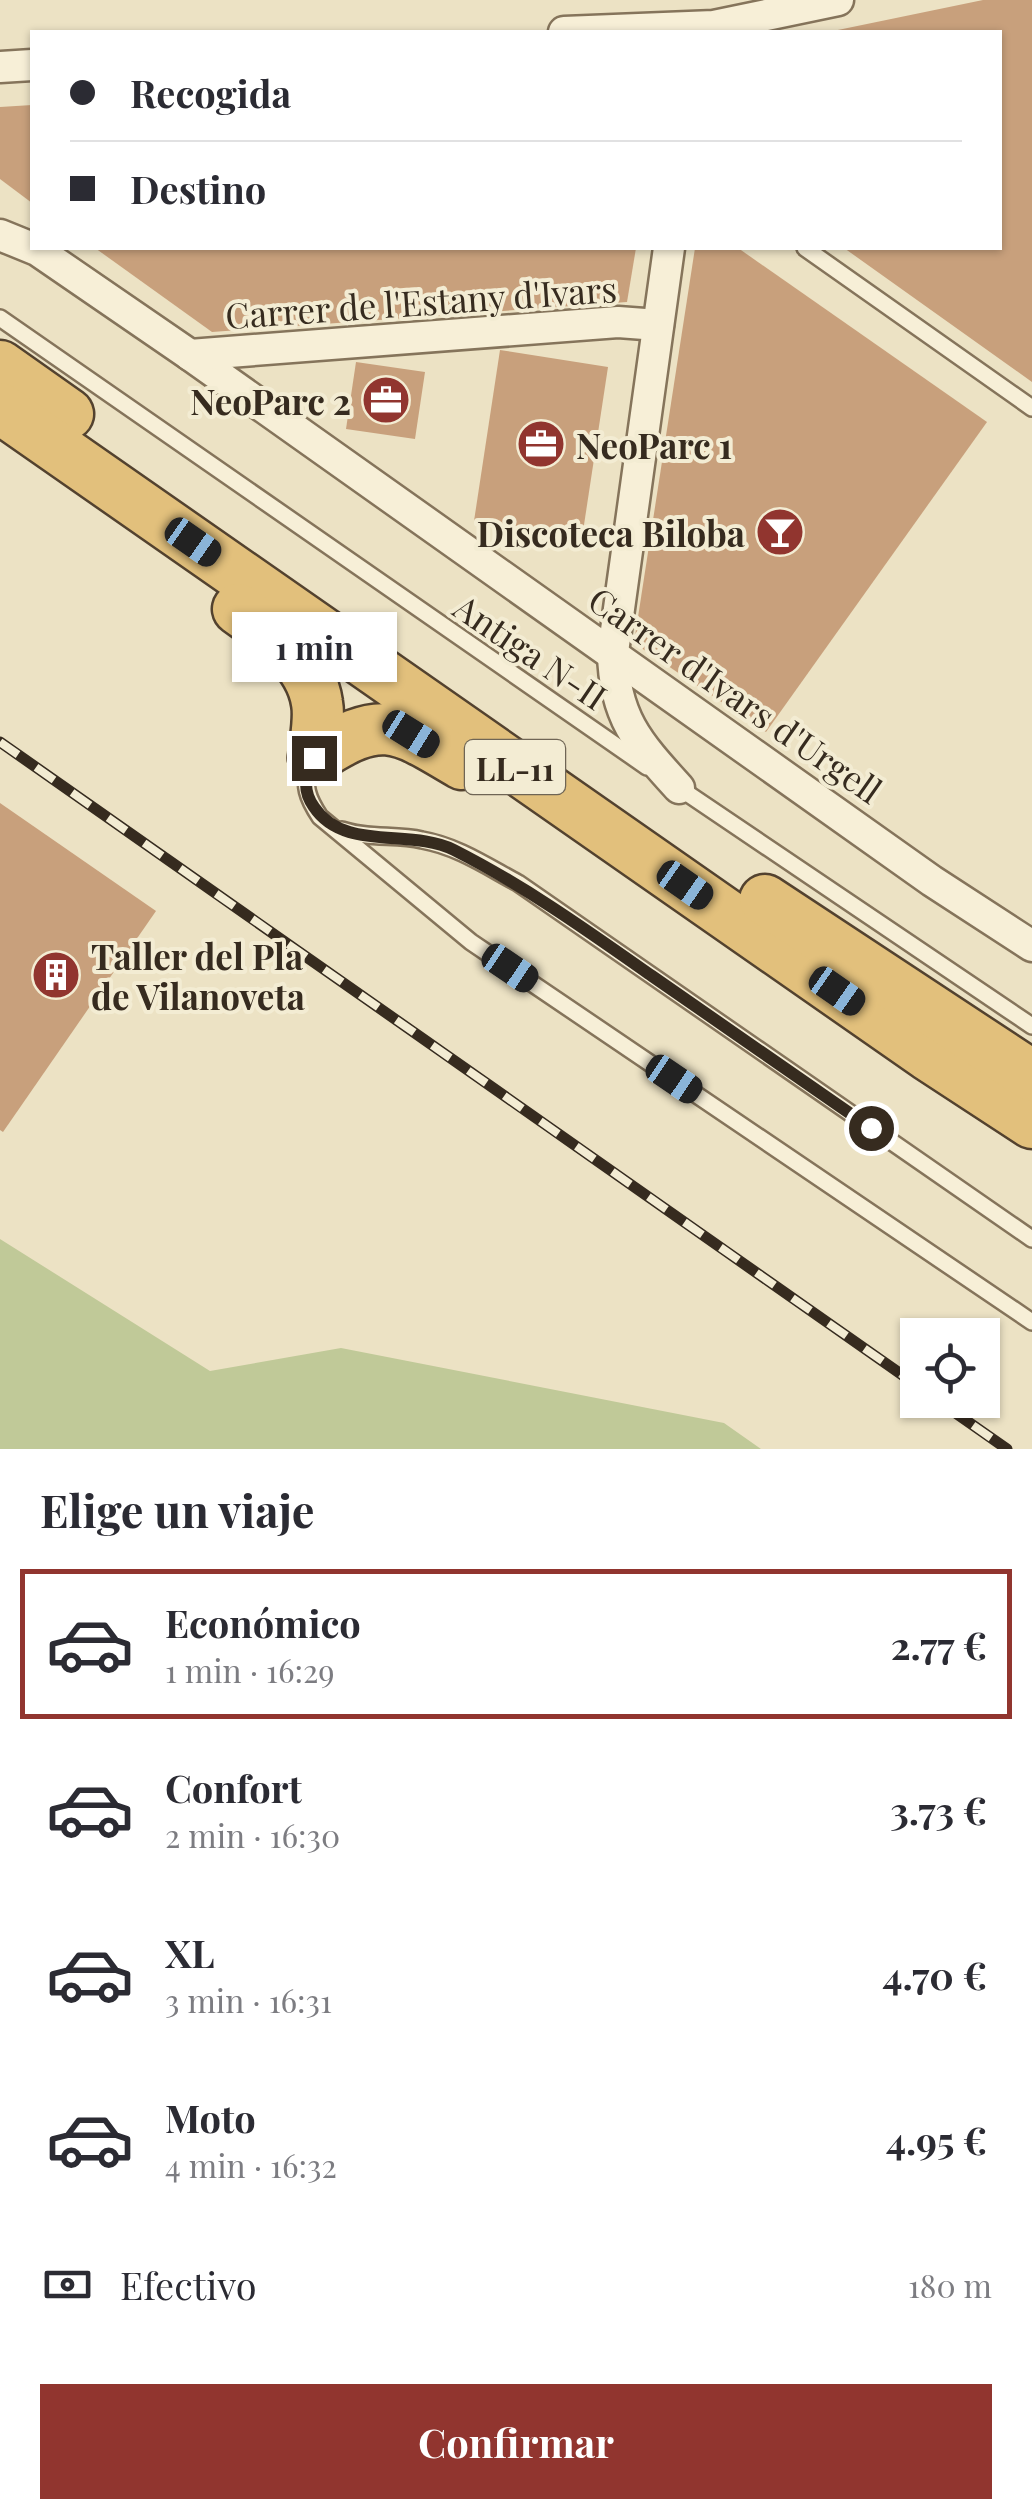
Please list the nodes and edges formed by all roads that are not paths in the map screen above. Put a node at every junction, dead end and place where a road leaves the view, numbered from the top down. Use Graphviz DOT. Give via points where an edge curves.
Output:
graph roads {
  1 [pos="838,0"];
  2 [pos="687,20"];
  3 [pos="584,30"];
  4 [pos="30,65"];
  5 [pos="0,67"];
  6 [pos="0,235"];
  7 [pos="30,247"];
  8 [pos="37,250"];
  9 [pos="670,250"];
  10 [pos="807,250"];
  11 [pos="0,318"];
  12 [pos="658,325"];
  13 [pos="190,355"];
  14 [pos="0,366"];
  15 [pos="0,408"];
  16 [pos="1032,408"];
  17 [pos="131,499"];
  18 [pos="613,652"];
  19 [pos="314,758"];
  20 [pos="679,788"];
  21 [pos="594,822"];
  22 [pos="334,828"];
  23 [pos="1032,946"];
  24 [pos="1032,1026"];
  25 [pos="1032,1076"];
  26 [pos="1032,1122"];
  27 [pos="1032,1239"];
  28 [pos="1032,1322"];
  1 -- 2 [label="street"];
  2 -- 3 [label="street"];
  4 -- 5 [label="street"];
  6 -- 7 [label="street, Carrer d'Ivars d'Urgell"];
  8 -- 13 [label="street, Carrer d'Ivars d'Urgell"];
  9 -- 12 [label="street"];
  10 -- 16 [label="lane"];
  11 -- 20 [label="lane, Antiga N-II"];
  12 -- 13 [label="street, Carrer de l'Estany d'Ivars" via="618,322"];
  12 -- 18 [label="street"];
  13 -- 18 [label="street, Carrer d'Ivars d'Urgell"];
  14 -- 25 [label="highway, LL-11" via="707,862"];
  15 -- 17 [label="highway, LL-11"];
  17 -- 19 [label="highway" via="180,566 293,656 317,701"];
  17 -- 21 [label="highway, LL-11"];
  18 -- 20 [label="street" via="620,710"];
  18 -- 23 [label="street, Carrer d'Ivars d'Urgell"];
  19 -- 21 [label="highway" via="354,733 400,731 540,812"];
  19 -- 22 [label="lane" via="305,786 320,817"];
  20 -- 24 [label="lane, Antiga N-II"];
  21 -- 26 [label="highway, LL-11"];
  22 -- 27 [label="lane" via="437,843 518,883"];
  22 -- 28 [label="lane" via="471,942"];
}
